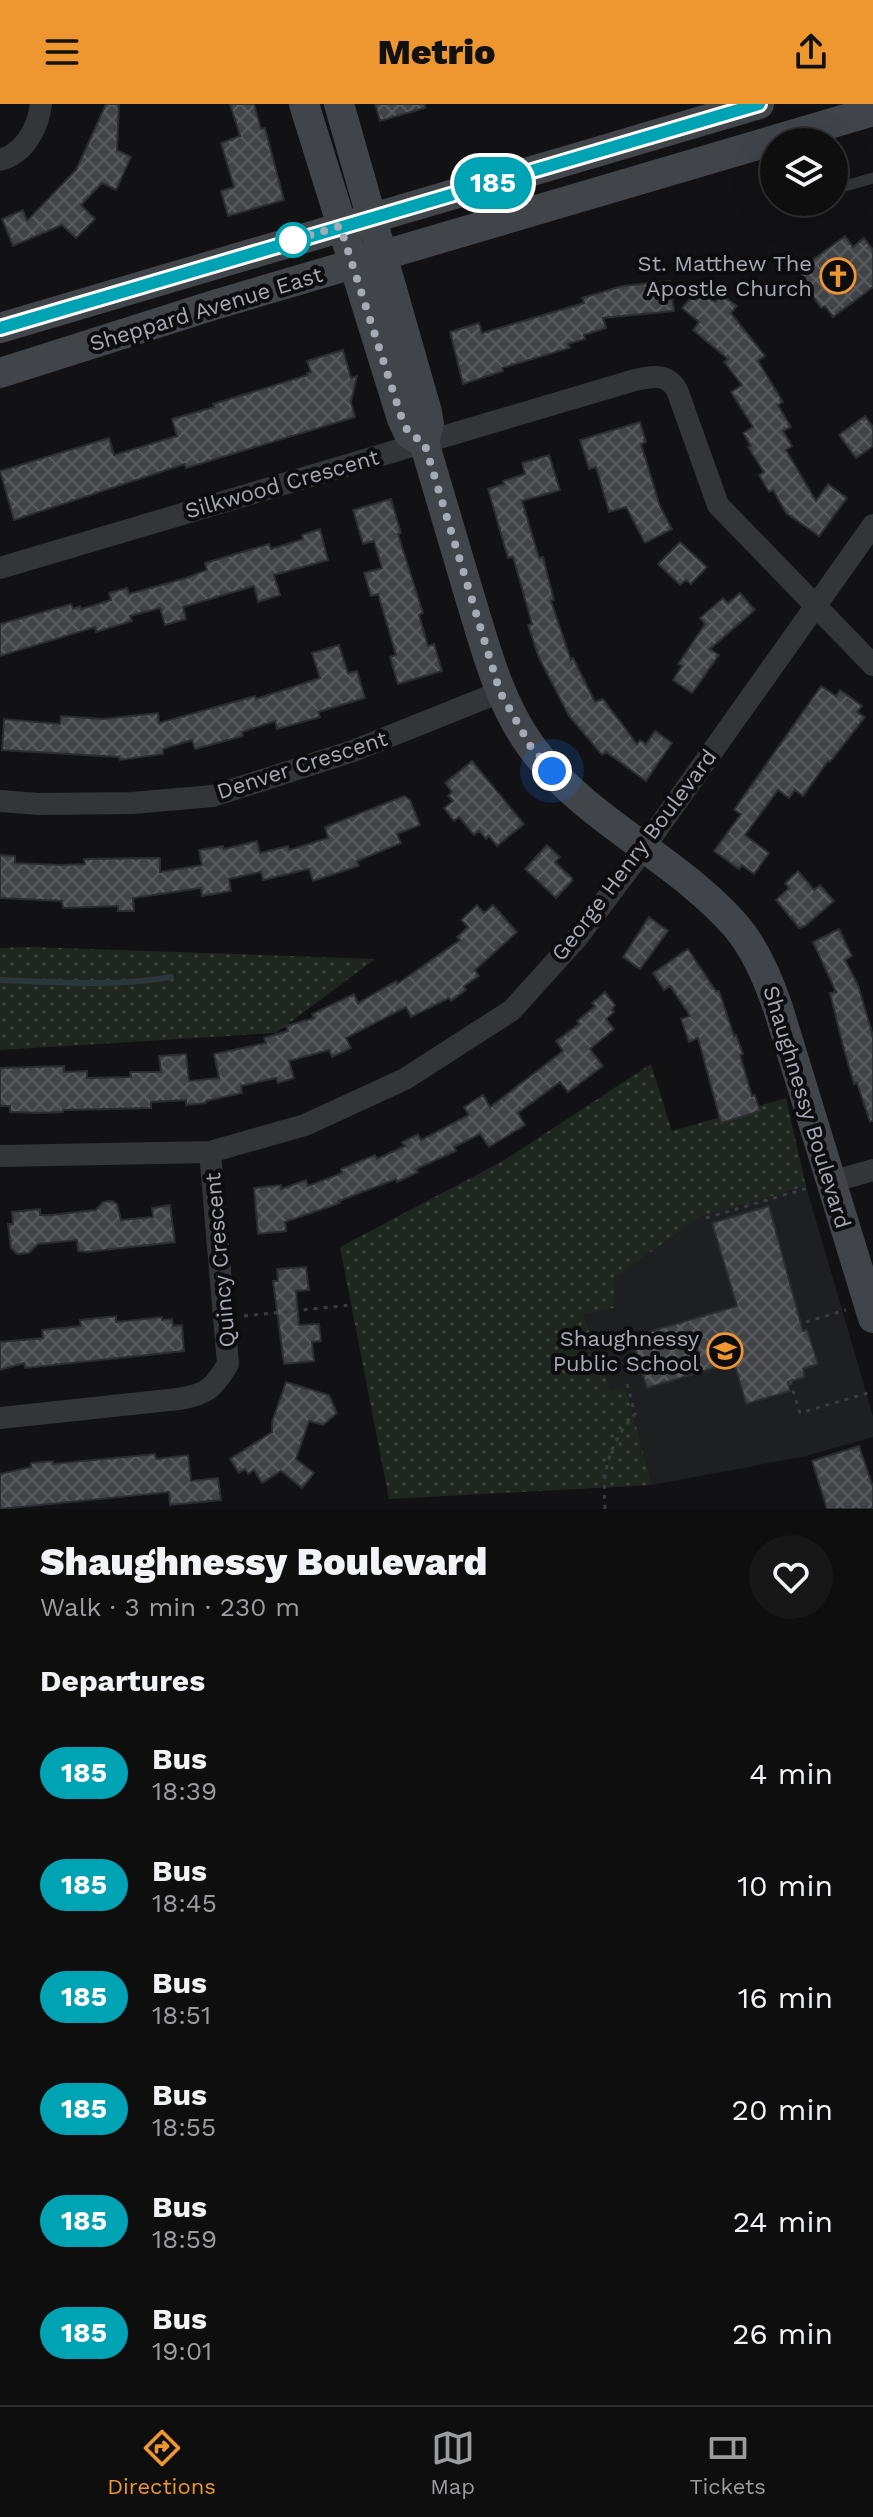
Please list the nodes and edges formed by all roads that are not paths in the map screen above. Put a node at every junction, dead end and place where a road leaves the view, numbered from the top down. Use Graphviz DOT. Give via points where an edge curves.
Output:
graph roads {
  1 [pos="41,104"];
  2 [pos="304,104"];
  3 [pos="339,104"];
  4 [pos="759,104"];
  5 [pos="873,111"];
  6 [pos="825,128"];
  7 [pos="760,148"];
  8 [pos="0,160"];
  9 [pos="873,178"];
  10 [pos="848,185"];
  11 [pos="371,218"];
  12 [pos="340,226"];
  13 [pos="367,260"];
  14 [pos="0,328"];
  15 [pos="0,373"];
  16 [pos="424,442"];
  17 [pos="873,525"];
  18 [pos="0,568"];
  19 [pos="816,606"];
  20 [pos="873,665"];
  21 [pos="500,692"];
  22 [pos="0,801"];
  23 [pos="643,848"];
  24 [pos="210,1152"];
  25 [pos="0,1156"];
  26 [pos="873,1170"];
  27 [pos="819,1185"];
  28 [pos="860,1314"];
  29 [pos="0,1418"];
  1 -- 8 [label="street" via="33,136"];
  2 -- 12 [label="main road"];
  3 -- 11 [label="main road"];
  4 -- 11 [label="main road, Sheppard Avenue East"];
  5 -- 6 [label="main road, Sheppard Avenue East"];
  7 -- 13 [label="main road, Sheppard Avenue East"];
  9 -- 10 [label="lane"];
  11 -- 12 [label="main road, Sheppard Avenue East"];
  11 -- 13 [label="main road"];
  12 -- 13 [label="main road"];
  12 -- 14 [label="main road, Sheppard Avenue East"];
  13 -- 15 [label="main road, Sheppard Avenue East"];
  13 -- 16 [label="main road" via="427,412"];
  16 -- 18 [label="street, Silkwood Crescent"];
  16 -- 19 [label="street, Silkwood Crescent" via="635,380 666,378 677,390 718,505"];
  16 -- 21 [label="main road, Shaughnessy Boulevard"];
  17 -- 19 [label="street, George Henry Boulevard"];
  19 -- 20 [label="street"];
  19 -- 23 [label="street, George Henry Boulevard"];
  21 -- 22 [label="street, Denver Crescent" via="353,751 213,796 132,803"];
  21 -- 23 [label="main road, Shaughnessy Boulevard" via="531,747 573,795"];
  23 -- 24 [label="street, George Henry Boulevard" via="577,938 512,1010 405,1079 305,1125"];
  23 -- 27 [label="main road, Shaughnessy Boulevard" via="708,897 737,928 762,968 776,1001"];
  24 -- 25 [label="street, George Henry Boulevard"];
  24 -- 29 [label="street, Quincy Crescent" via="228,1364 216,1385 198,1396"];
  26 -- 27 [label="street"];
  27 -- 28 [label="main road, Shaughnessy Boulevard"];
}
